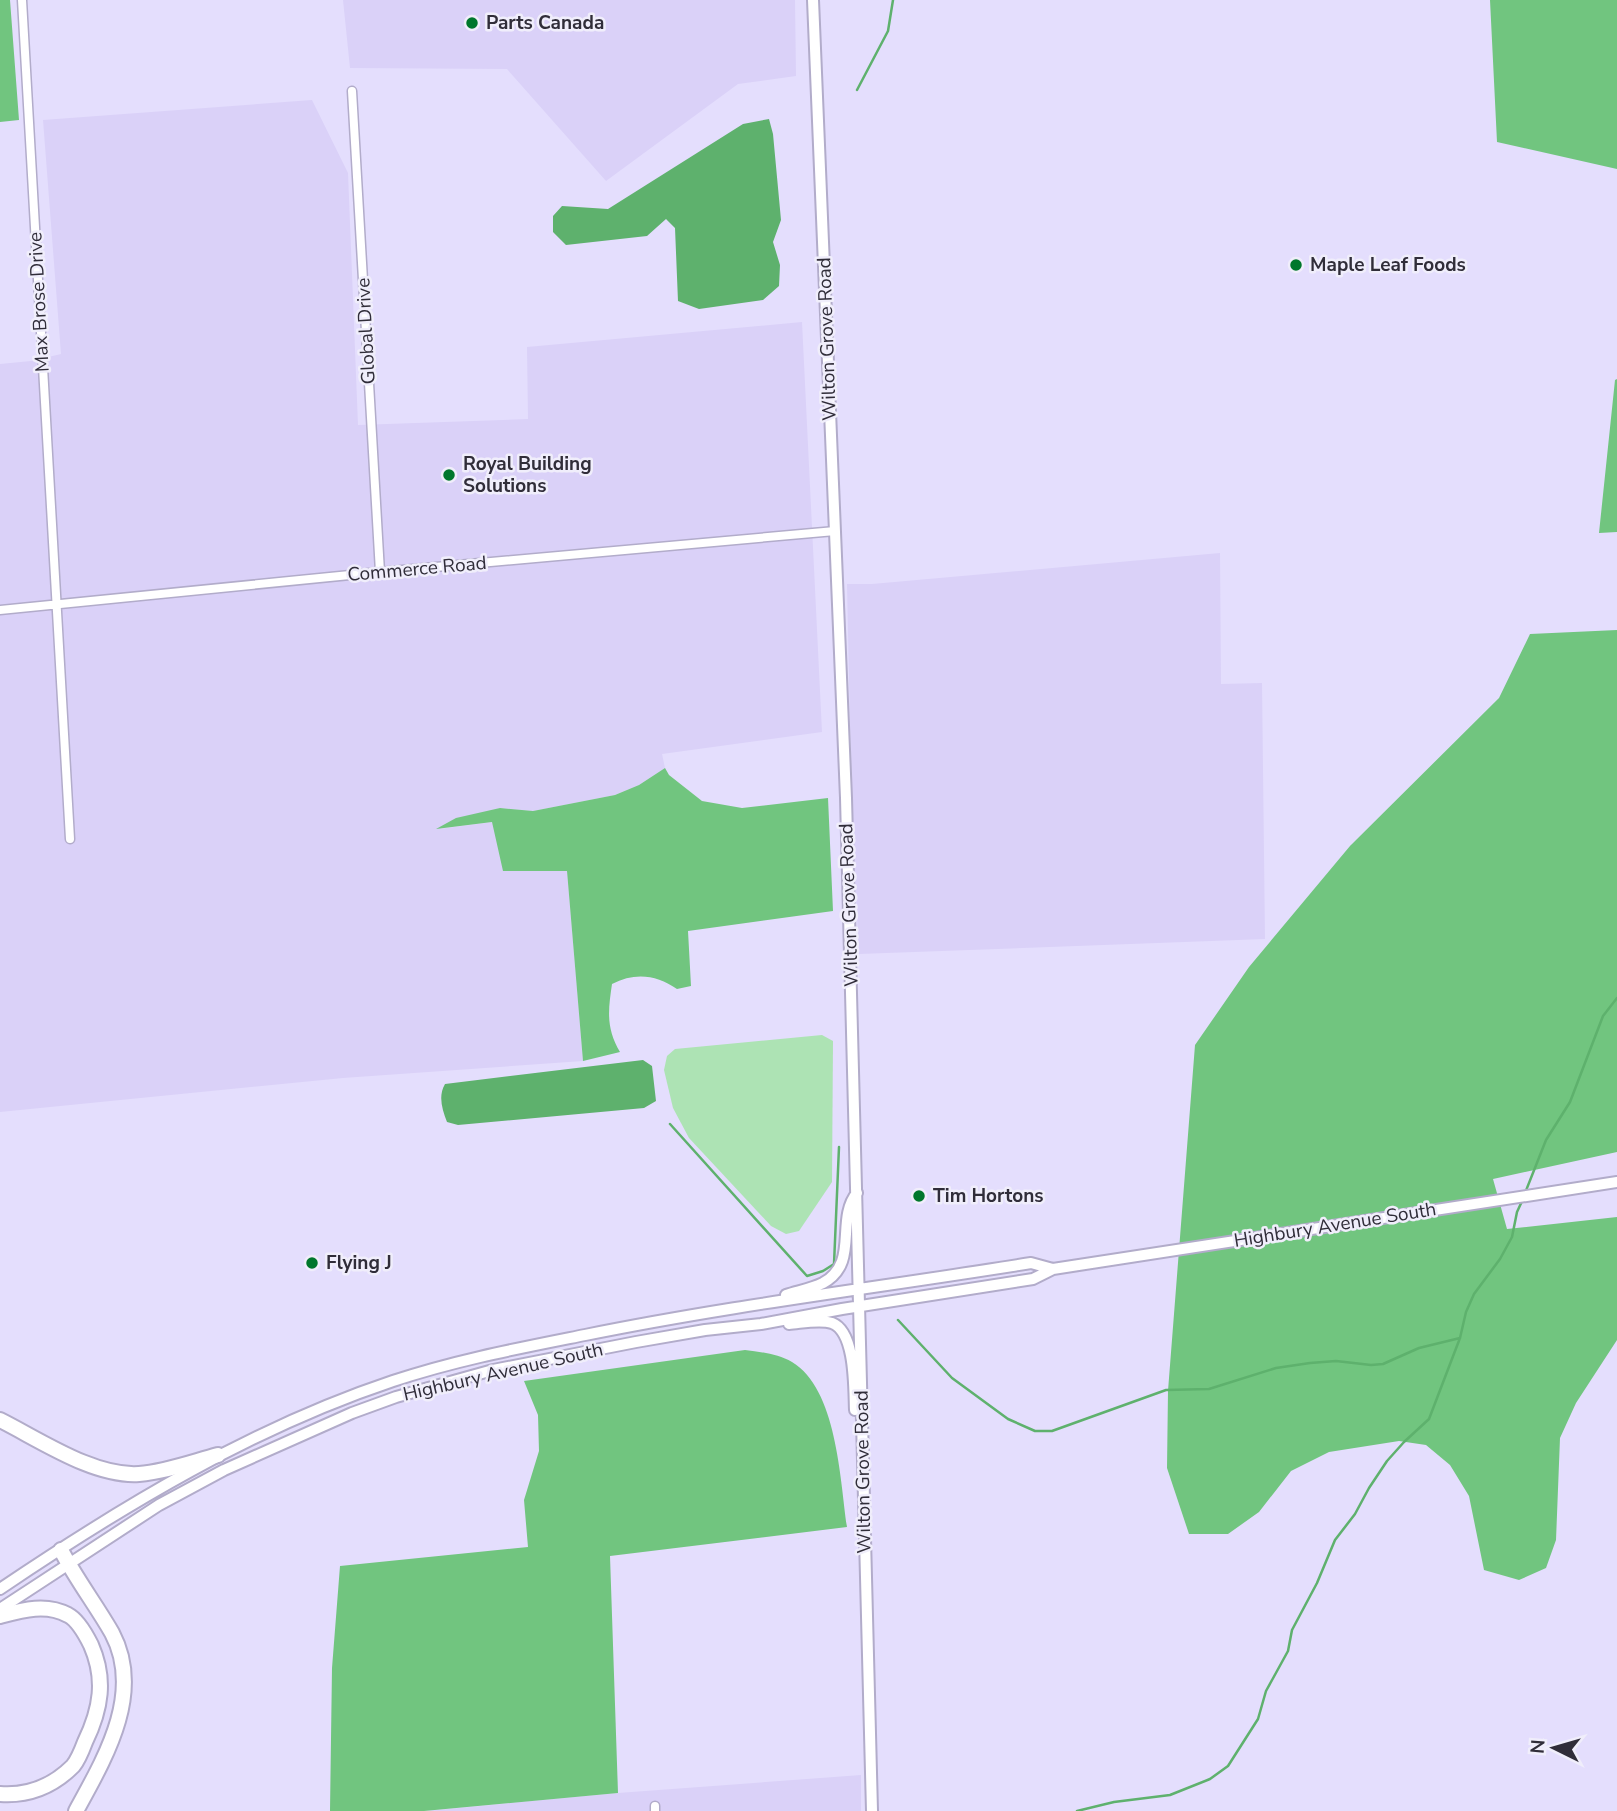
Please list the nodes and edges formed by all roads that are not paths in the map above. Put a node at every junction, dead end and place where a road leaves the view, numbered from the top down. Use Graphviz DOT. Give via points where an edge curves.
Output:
graph roads {
  1 [pos="23,0"];
  2 [pos="813,0"];
  3 [pos="352,91"];
  4 [pos="835,531"];
  5 [pos="380,572"];
  6 [pos="56,604"];
  7 [pos="0,610"];
  8 [pos="70,839"];
  9 [pos="1617,1182"];
  10 [pos="857,1193"];
  11 [pos="1053,1269"];
  12 [pos="859,1290"];
  13 [pos="758,1305"];
  14 [pos="860,1307"];
  15 [pos="761,1324"];
  16 [pos="0,1420"];
  17 [pos="218,1455"];
  18 [pos="863,1467"];
  19 [pos="61,1550"];
  20 [pos="69,1565"];
  21 [pos="0,1589"];
  22 [pos="0,1609"];
  23 [pos="0,1616"];
  24 [pos="0,1794"];
  25 [pos="76,1811"];
  26 [pos="872,1811"];
  1 -- 6 [label="street, Max Brose Drive"];
  2 -- 4 [label="main road, Wilton Grove Road"];
  3 -- 5 [label="street, Global Drive"];
  4 -- 5 [label="street, Commerce Road"];
  4 -- 10 [label="main road, Wilton Grove Road"];
  5 -- 6 [label="street, Commerce Road"];
  6 -- 7 [label="street, Commerce Road"];
  6 -- 8 [label="street, Max Brose Drive"];
  9 -- 11 [label="main road, Highbury Avenue South"];
  10 -- 12 [label="main road, Wilton Grove Road"];
  10 -- 13 [label="main road" via="847,1214 846,1253 834,1275"];
  11 -- 12 [label="main road, Highbury Avenue South" via="1031,1263"];
  11 -- 14 [label="main road, Highbury Avenue South" via="1033,1279"];
  12 -- 13 [label="main road, Highbury Avenue South"];
  12 -- 14 [label="main road, Wilton Grove Road"];
  13 -- 17 [label="main road, Highbury Avenue South" via="476,1357 348,1397"];
  14 -- 15 [label="main road, Highbury Avenue South"];
  14 -- 18 [label="main road, Wilton Grove Road"];
  15 -- 18 [label="main road" via="823,1322 841,1329 849,1348"];
  15 -- 20 [label="main road, Highbury Avenue South" via="705,1330 493,1370 396,1397 224,1470 159,1505"];
  16 -- 17 [label="highway" via="85,1463 115,1472 138,1474"];
  17 -- 19 [label="main road, Highbury Avenue South"];
  18 -- 26 [label="main road, Wilton Grove Road"];
  19 -- 20 [label="highway"];
  19 -- 21 [label="main road, Highbury Avenue South"];
  20 -- 22 [label="main road, Highbury Avenue South"];
  20 -- 25 [label="highway" via="113,1636 125,1680 112,1741"];
  23 -- 24 [label="highway" via="24,1609 69,1615 86,1634 99,1663 100,1703 74,1765 36,1791"];
}
